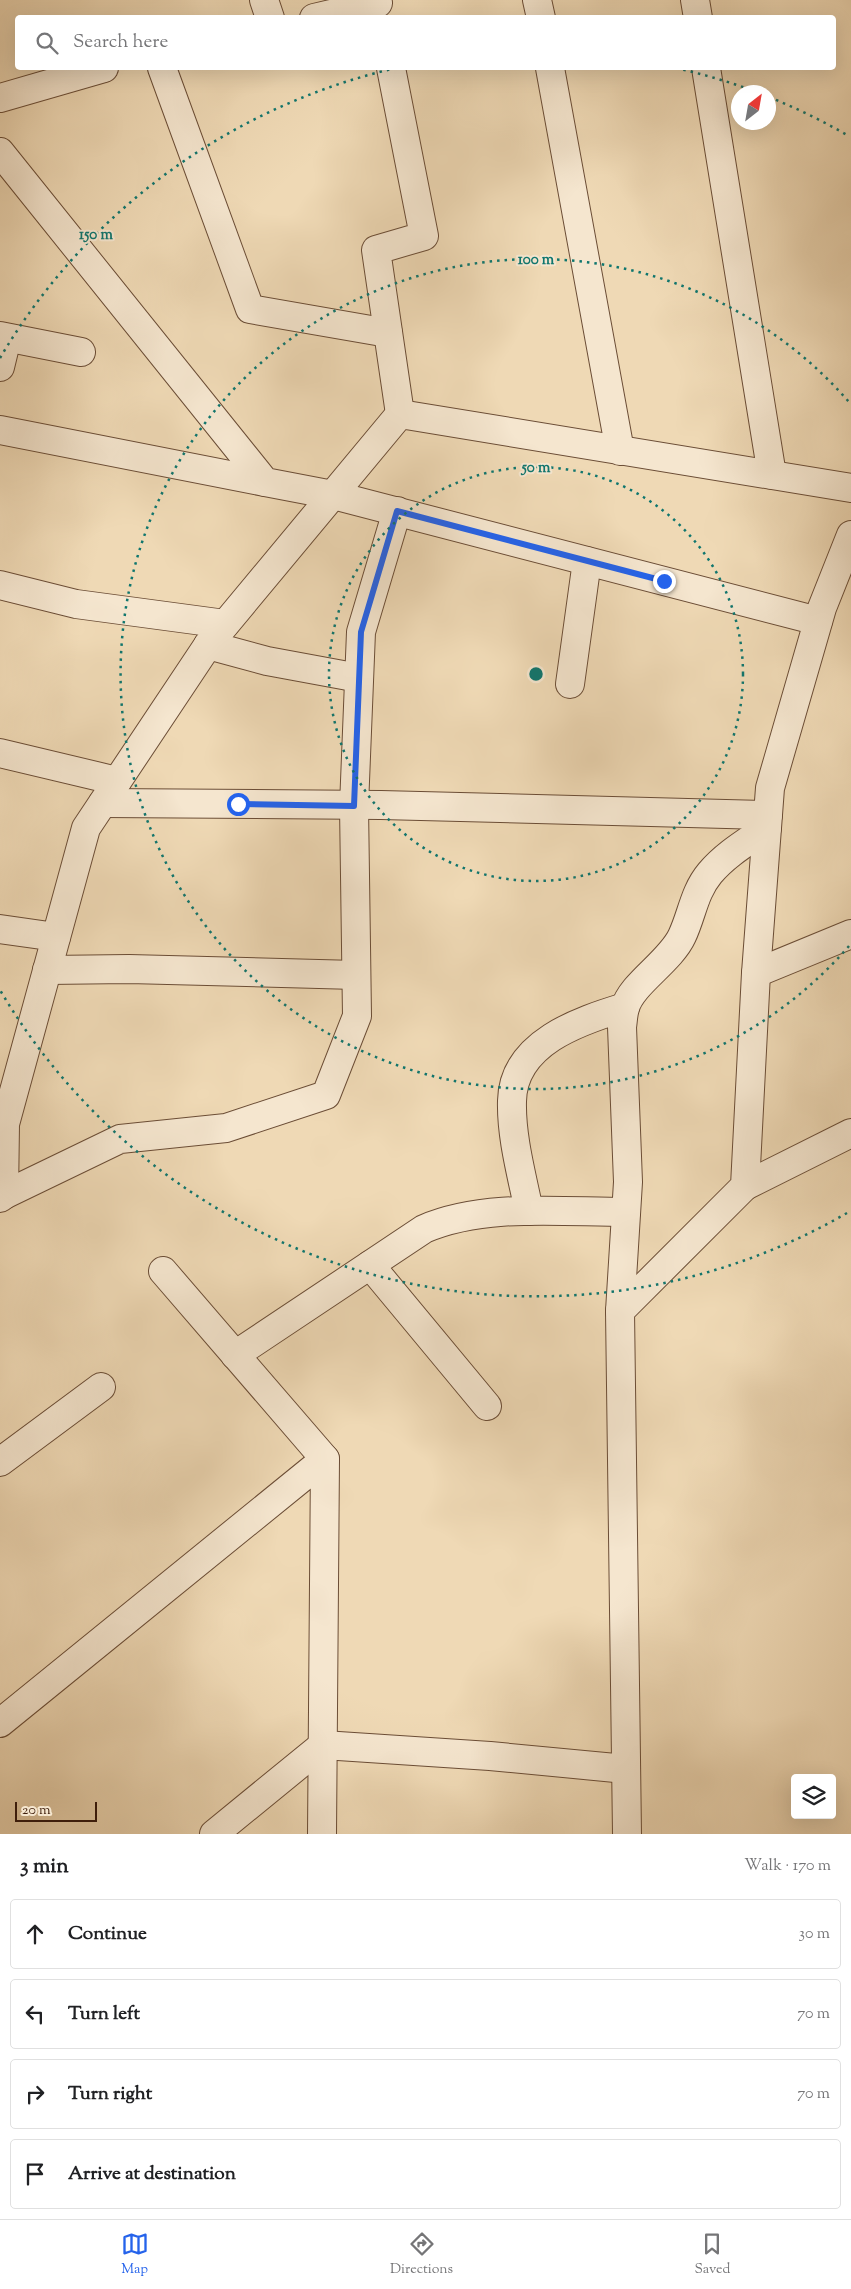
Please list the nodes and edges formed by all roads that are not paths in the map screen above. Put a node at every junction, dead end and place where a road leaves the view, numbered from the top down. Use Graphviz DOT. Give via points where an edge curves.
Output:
graph roads {
  1 [pos="264,0"];
  2 [pos="538,0"];
  3 [pos="695,0"];
  4 [pos="379,7"];
  5 [pos="269,15"];
  6 [pos="332,15"];
  7 [pos="540,15"];
  8 [pos="698,15"];
  9 [pos="97,70"];
  10 [pos="163,70"];
  11 [pos="391,70"];
  12 [pos="550,70"];
  13 [pos="706,70"];
  14 [pos="0,98"];
  15 [pos="0,152"];
  16 [pos="388,333"];
  17 [pos="4,337"];
  18 [pos="81,352"];
  19 [pos="0,367"];
  20 [pos="400,414"];
  21 [pos="0,430"];
  22 [pos="620,450"];
  23 [pos="772,475"];
  24 [pos="265,482"];
  25 [pos="851,488"];
  26 [pos="333,495"];
  27 [pos="397,511"];
  28 [pos="851,535"];
  29 [pos="586,561"];
  30 [pos="843,578"];
  31 [pos="0,585"];
  32 [pos="818,621"];
  33 [pos="216,634"];
  34 [pos="360,678"];
  35 [pos="570,684"];
  36 [pos="0,753"];
  37 [pos="110,792"];
  38 [pos="354,806"];
  39 [pos="767,821"];
  40 [pos="0,929"];
  41 [pos="851,934"];
  42 [pos="56,937"];
  43 [pos="47,970"];
  44 [pos="756,973"];
  45 [pos="356,975"];
  46 [pos="625,1008"];
  47 [pos="2,1124"];
  48 [pos="851,1132"];
  49 [pos="745,1186"];
  50 [pos="2,1197"];
  51 [pos="529,1212"];
  52 [pos="626,1212"];
  53 [pos="370,1265"];
  54 [pos="163,1271"];
  55 [pos="620,1311"];
  56 [pos="235,1355"];
  57 [pos="100,1387"];
  58 [pos="487,1406"];
  59 [pos="325,1459"];
  60 [pos="0,1462"];
  61 [pos="0,1723"];
  62 [pos="323,1745"];
  63 [pos="626,1769"];
  64 [pos="214,1834"];
  65 [pos="322,1834"];
  66 [pos="627,1834"];
  1 -- 5 [label="street"];
  2 -- 7 [label="street"];
  3 -- 8 [label="street"];
  4 -- 6 [label="street"];
  9 -- 14 [label="street"];
  10 -- 16 [label="street" via="250,309"];
  11 -- 16 [label="street" via="424,236 376,250"];
  12 -- 22 [label="street"];
  13 -- 23 [label="street"];
  15 -- 24 [label="street"];
  16 -- 20 [label="street"];
  17 -- 18 [label="street"];
  17 -- 19 [label="street"];
  20 -- 22 [label="street"];
  20 -- 26 [label="street"];
  21 -- 24 [label="street"];
  22 -- 23 [label="street"];
  23 -- 25 [label="street"];
  24 -- 26 [label="street"];
  26 -- 27 [label="street"];
  26 -- 33 [label="street"];
  27 -- 29 [label="street"];
  27 -- 34 [label="street" via="361,632"];
  28 -- 30 [label="street"];
  29 -- 32 [label="street"];
  29 -- 35 [label="street"];
  30 -- 32 [label="street"];
  31 -- 33 [label="street"];
  32 -- 39 [label="street" via="770,788"];
  33 -- 34 [label="street" via="267,661"];
  33 -- 37 [label="street"];
  34 -- 38 [label="street"];
  36 -- 37 [label="street"];
  37 -- 38 [label="street"];
  37 -- 42 [label="street" via="86,828"];
  38 -- 39 [label="street"];
  38 -- 45 [label="street"];
  39 -- 44 [label="street"];
  39 -- 46 [label="street" via="709,874 694,899 682,937 631,996"];
  40 -- 42 [label="street"];
  41 -- 44 [label="street"];
  42 -- 43 [label="street"];
  43 -- 45 [label="street"];
  43 -- 47 [label="street"];
  44 -- 49 [label="street"];
  45 -- 50 [label="street" via="356,1016 326,1095 226,1128 120,1139"];
  46 -- 51 [label="street" via="584,1020 545,1042 529,1055 519,1071 512,1100"];
  46 -- 52 [label="street" via="622,1027 628,1182"];
  47 -- 50 [label="street"];
  48 -- 49 [label="street"];
  49 -- 55 [label="street"];
  51 -- 52 [label="street"];
  51 -- 53 [label="street" via="480,1214 442,1221 424,1229"];
  52 -- 55 [label="street"];
  53 -- 56 [label="street"];
  53 -- 58 [label="street"];
  54 -- 56 [label="street"];
  55 -- 63 [label="street"];
  56 -- 59 [label="street"];
  57 -- 60 [label="street"];
  59 -- 61 [label="street"];
  59 -- 62 [label="street"];
  62 -- 63 [label="street"];
  62 -- 64 [label="street"];
  62 -- 65 [label="street"];
  63 -- 66 [label="street"];
}
